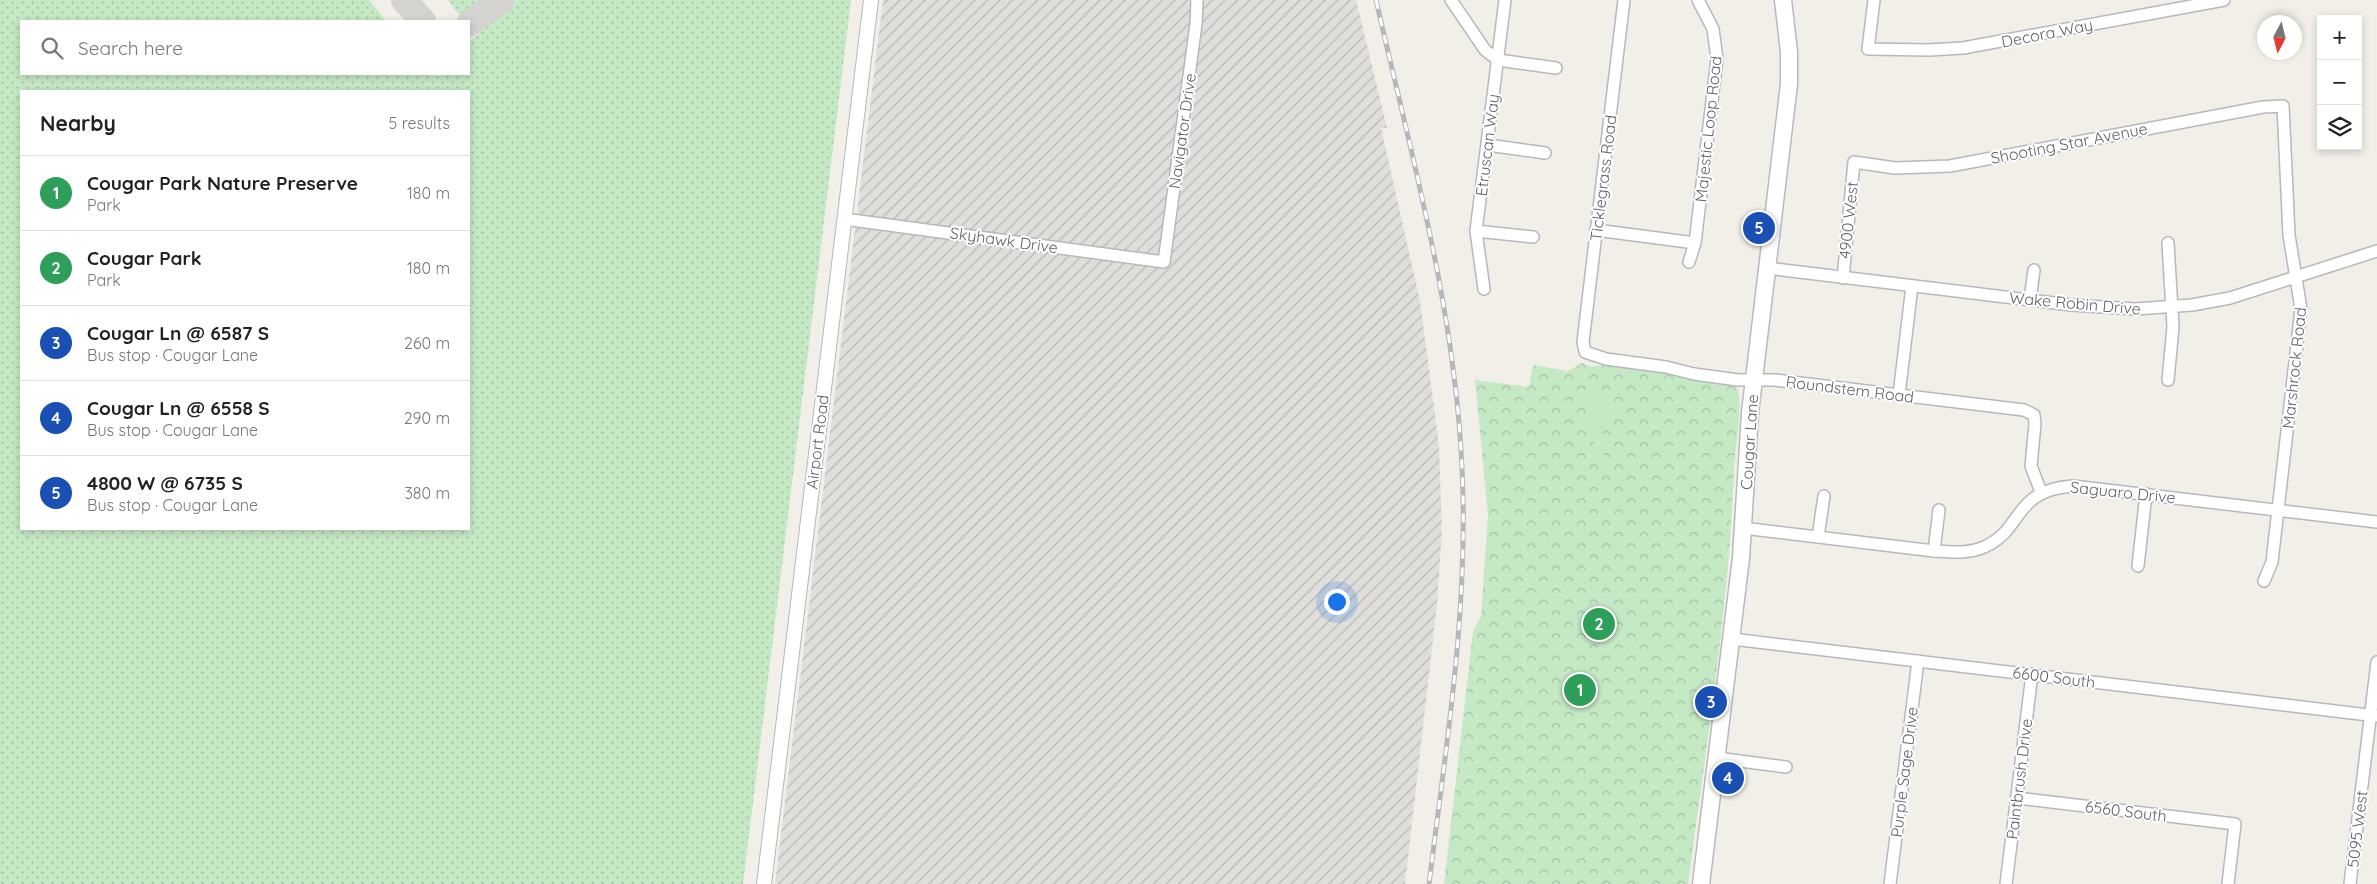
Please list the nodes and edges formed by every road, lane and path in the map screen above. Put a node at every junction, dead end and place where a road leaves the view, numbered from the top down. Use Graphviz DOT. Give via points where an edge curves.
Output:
graph roads {
  1 [pos="871,0"];
  2 [pos="1196,0"];
  3 [pos="1451,0"];
  4 [pos="1505,0"];
  5 [pos="1624,0"];
  6 [pos="1698,0"];
  7 [pos="1783,0"];
  8 [pos="1874,0"];
  9 [pos="2224,0"];
  10 [pos="1498,60"];
  11 [pos="1556,68"];
  12 [pos="2283,106"];
  13 [pos="1488,145"];
  14 [pos="1544,152"];
  15 [pos="1854,162"];
  16 [pos="844,219"];
  17 [pos="1476,230"];
  18 [pos="1596,230"];
  19 [pos="1533,237"];
  20 [pos="1695,243"];
  21 [pos="2168,243"];
  22 [pos="2377,251"];
  23 [pos="1164,262"];
  24 [pos="1689,262"];
  25 [pos="1767,268"];
  26 [pos="2034,270"];
  27 [pos="2297,277"];
  28 [pos="1843,278"];
  29 [pos="1912,286"];
  30 [pos="1484,289"];
  31 [pos="2030,300"];
  32 [pos="2172,307"];
  33 [pos="1587,354"];
  34 [pos="1754,380"];
  35 [pos="2168,380"];
  36 [pos="1899,395"];
  37 [pos="2041,492"];
  38 [pos="2146,494"];
  39 [pos="1824,496"];
  40 [pos="1939,510"];
  41 [pos="2278,510"];
  42 [pos="2377,522"];
  43 [pos="1744,528"];
  44 [pos="1818,537"];
  45 [pos="1934,551"];
  46 [pos="2138,566"];
  47 [pos="2264,581"];
  48 [pos="1732,638"];
  49 [pos="1918,661"];
  50 [pos="2377,662"];
  51 [pos="2032,674"];
  52 [pos="2374,715"];
  53 [pos="1717,758"];
  54 [pos="1786,767"];
  55 [pos="2017,798"];
  56 [pos="764,884"];
  57 [pos="1701,884"];
  58 [pos="1890,884"];
  59 [pos="2006,884"];
  60 [pos="2228,884"];
  61 [pos="2350,884"];
  1 -- 16 [label="street, Airport Road"];
  2 -- 23 [label="street, Navigator Drive" via="1196,24"];
  3 -- 10 [label="street" via="1485,50"];
  4 -- 10 [label="street, Etruscan Way"];
  5 -- 18 [label="street, Ticklegrass Road"];
  6 -- 20 [label="street, Majestic Loop Road" via="1713,29 1717,59"];
  7 -- 25 [label="main road, Cougar Lane" via="1789,52 1788,84"];
  8 -- 9 [label="street, Decora Way" via="1868,49 1919,50 1963,48"];
  10 -- 11 [label="street"];
  10 -- 13 [label="street, Etruscan Way"];
  12 -- 15 [label="street, Shooting Star Avenue" via="2263,107 1950,166 1895,168"];
  12 -- 27 [label="street, Marshrock Road" via="2289,235"];
  13 -- 14 [label="street"];
  13 -- 17 [label="street, Etruscan Way"];
  15 -- 28 [label="street, 4900 West"];
  16 -- 23 [label="street, Skyhawk Drive"];
  16 -- 56 [label="street, Airport Road"];
  17 -- 19 [label="street"];
  17 -- 30 [label="street, Etruscan Way"];
  18 -- 20 [label="street"];
  18 -- 33 [label="street, Ticklegrass Road" via="1583,342"];
  20 -- 24 [label="street, Majestic Loop Road"];
  21 -- 32 [label="street"];
  22 -- 27 [label="street, Wake Robin Drive"];
  25 -- 28 [label="street, Wake Robin Drive"];
  25 -- 34 [label="main road, Cougar Lane"];
  26 -- 31 [label="street"];
  27 -- 32 [label="street, Wake Robin Drive" via="2230,298"];
  27 -- 41 [label="street, Marshrock Road" via="2301,295 2300,323"];
  28 -- 29 [label="street, Wake Robin Drive"];
  29 -- 31 [label="street, Wake Robin Drive"];
  29 -- 36 [label="street"];
  31 -- 32 [label="street, Wake Robin Drive" via="2115,309"];
  32 -- 35 [label="street"];
  33 -- 34 [label="street, Roundstem Road" via="1694,374"];
  34 -- 36 [label="street, Roundstem Road"];
  34 -- 43 [label="main road, Cougar Lane" via="1747,445"];
  36 -- 37 [label="street, Roundstem Road" via="2013,408 2034,415 2032,466"];
  37 -- 38 [label="street, Saguaro Drive" via="2073,486"];
  37 -- 45 [label="street, Saguaro Drive" via="2018,512 1999,538 1985,547 1958,553"];
  38 -- 41 [label="street, Saguaro Drive"];
  38 -- 46 [label="street"];
  39 -- 44 [label="street"];
  40 -- 45 [label="street"];
  41 -- 42 [label="street, Saguaro Drive"];
  41 -- 47 [label="street, Marshrock Road" via="2272,562"];
  43 -- 44 [label="street, Saguaro Drive"];
  43 -- 48 [label="main road, Cougar Lane"];
  44 -- 45 [label="street, Saguaro Drive"];
  48 -- 49 [label="street, 6600 South"];
  48 -- 53 [label="main road, Cougar Lane"];
  49 -- 51 [label="street, 6600 South"];
  49 -- 58 [label="street, Purple Sage Drive"];
  50 -- 52 [label="street, 5095 West"];
  51 -- 52 [label="street, 6600 South"];
  51 -- 55 [label="street, Paintbrush Drive"];
  52 -- 61 [label="street, 5095 West"];
  53 -- 54 [label="street"];
  53 -- 57 [label="main road, Cougar Lane"];
  55 -- 59 [label="street, Paintbrush Drive"];
  55 -- 60 [label="street, 6560 South" via="2235,824"];
}
